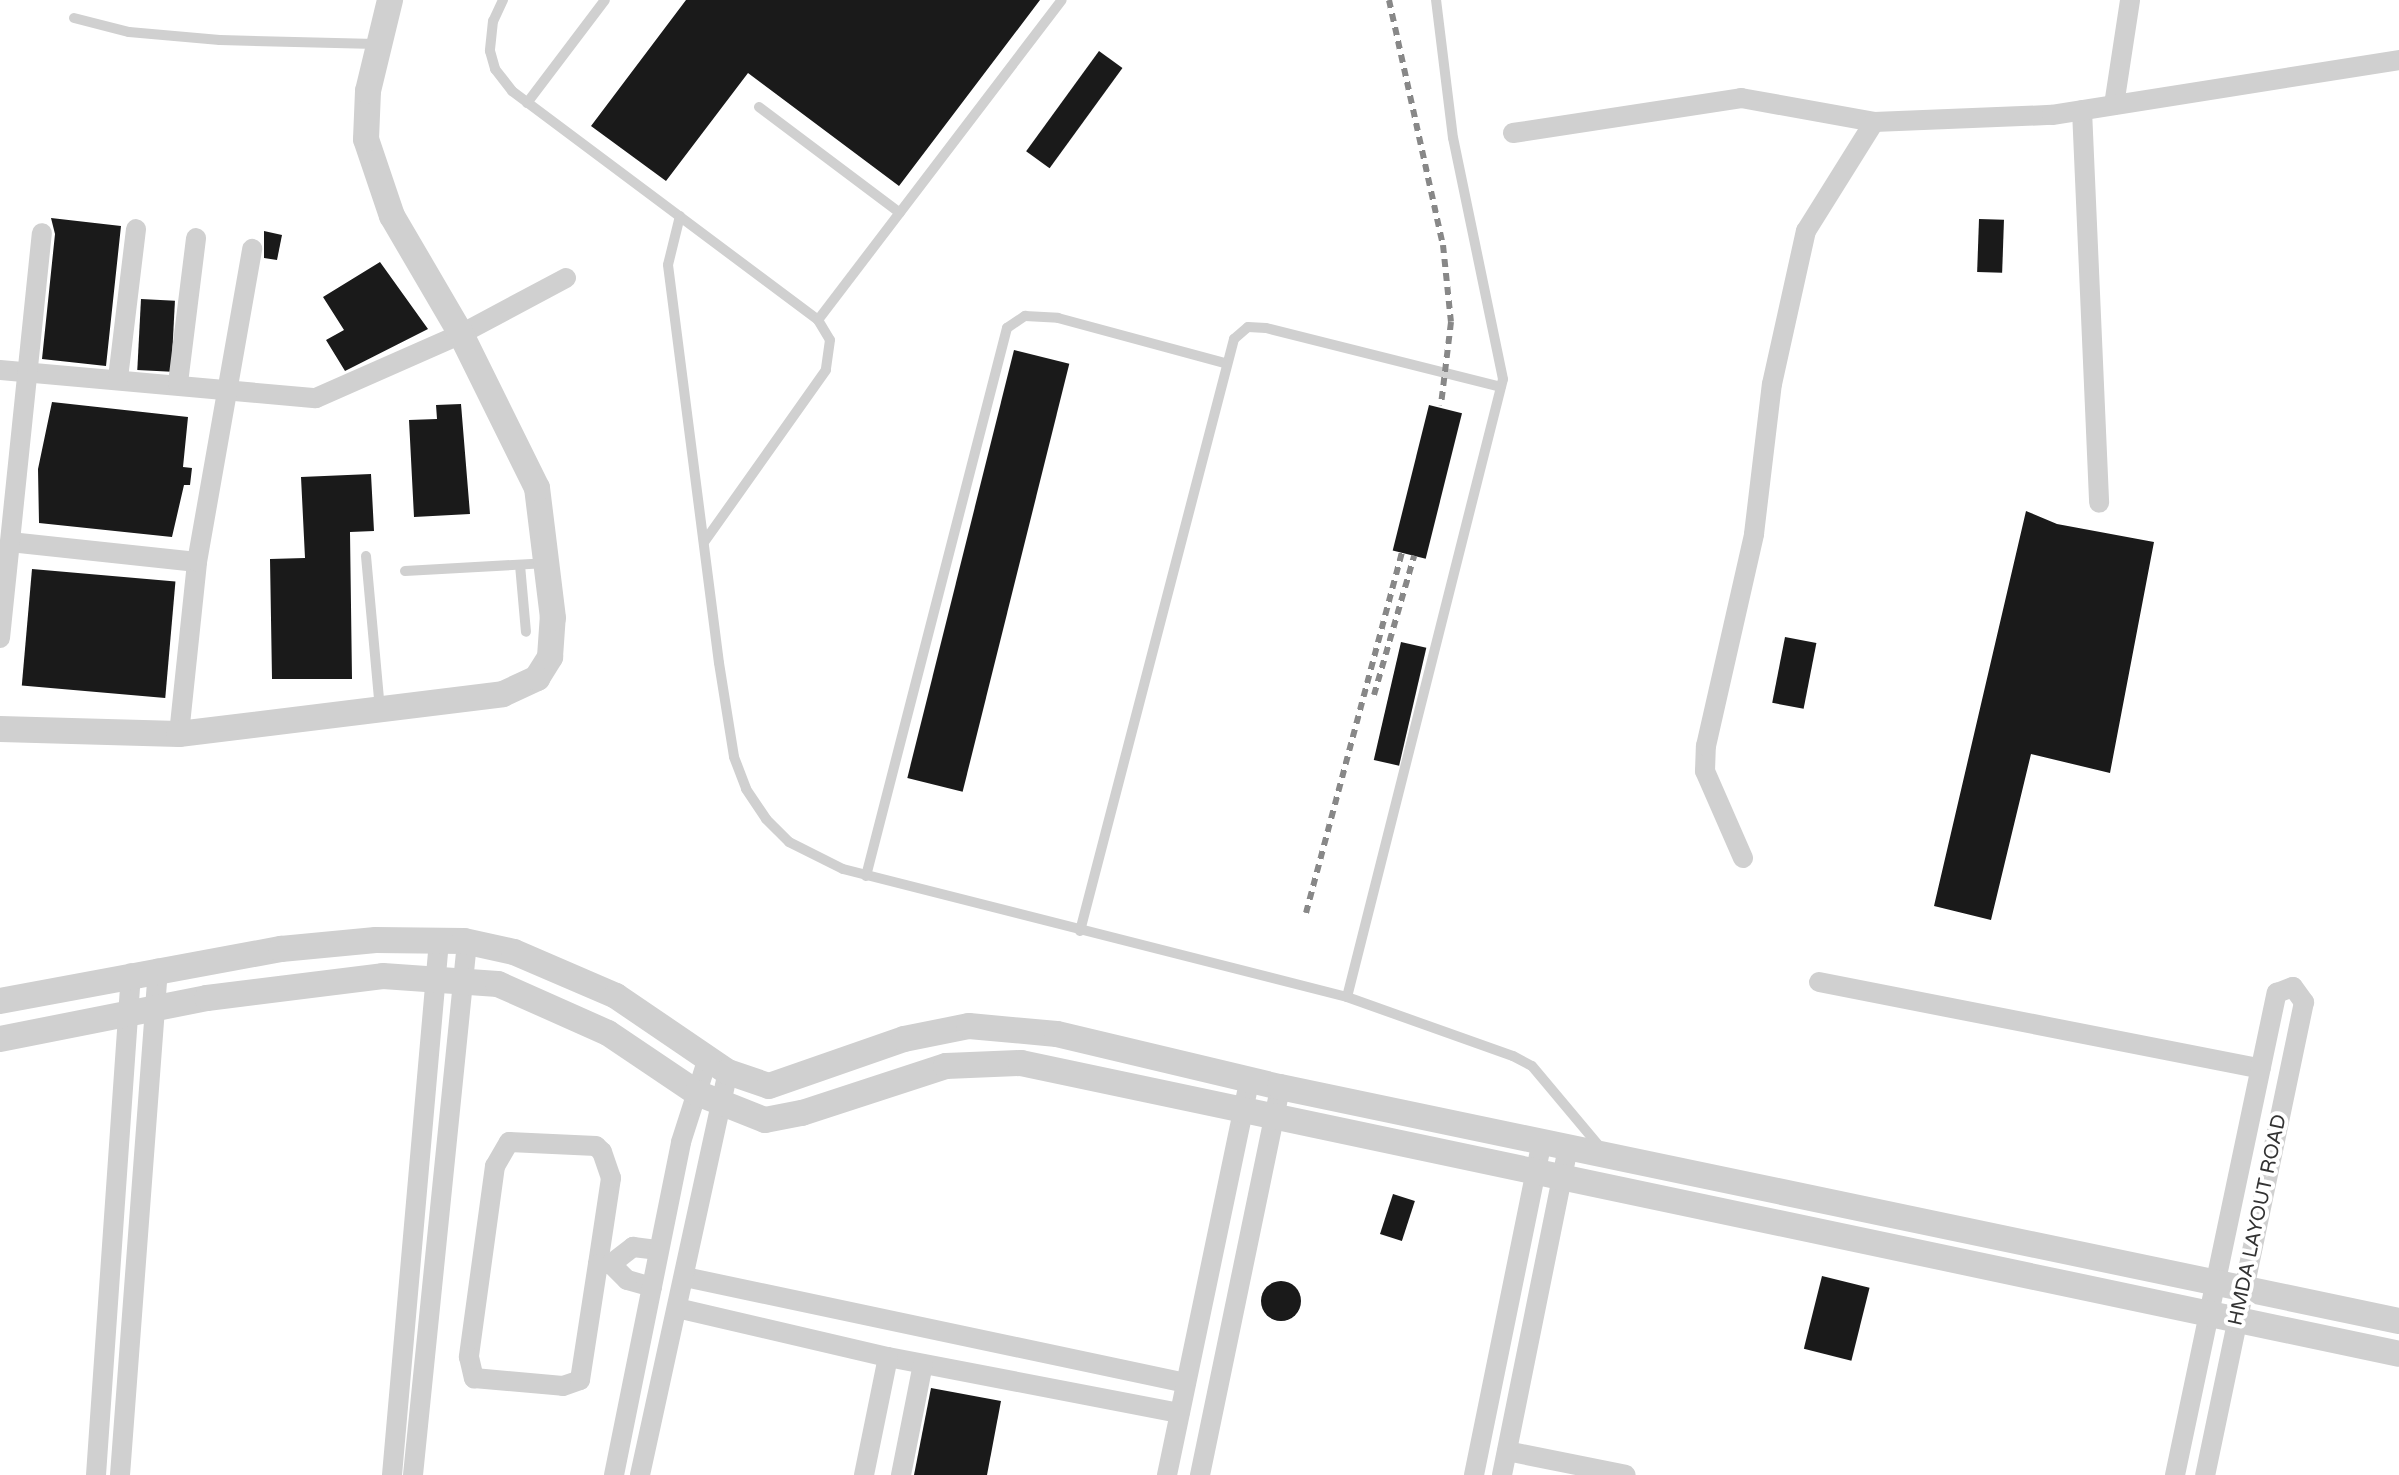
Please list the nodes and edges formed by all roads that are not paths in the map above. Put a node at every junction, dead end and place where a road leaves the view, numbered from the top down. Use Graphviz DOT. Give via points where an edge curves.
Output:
graph roads {
  1 [pos="503,0"];
  2 [pos="605,0"];
  3 [pos="1062,0"];
  4 [pos="1436,0"];
  5 [pos="2130,0"];
  6 [pos="387,1"];
  7 [pos="74,18"];
  8 [pos="378,44"];
  9 [pos="2399,60"];
  10 [pos="527,103"];
  11 [pos="2114,105"];
  12 [pos="759,107"];
  13 [pos="2082,110"];
  14 [pos="1874,122"];
  15 [pos="1513,133"];
  16 [pos="900,213"];
  17 [pos="680,216"];
  18 [pos="136,229"];
  19 [pos="42,233"];
  20 [pos="196,238"];
  21 [pos="252,249"];
  22 [pos="566,278"];
  23 [pos="818,320"];
  24 [pos="461,334"];
  25 [pos="1225,363"];
  26 [pos="0,370"];
  27 [pos="28,371"];
  28 [pos="118,378"];
  29 [pos="178,383"];
  30 [pos="1501,387"];
  31 [pos="230,388"];
  32 [pos="2099,503"];
  33 [pos="10,542"];
  34 [pos="704,542"];
  35 [pos="366,556"];
  36 [pos="197,562"];
  37 [pos="548,563"];
  38 [pos="520,565"];
  39 [pos="405,571"];
  40 [pos="526,632"];
  41 [pos="0,638"];
  42 [pos="380,709"];
  43 [pos="0,729"];
  44 [pos="179,734"];
  45 [pos="1743,858"];
  46 [pos="866,876"];
  47 [pos="1080,931"];
  48 [pos="439,941"];
  49 [pos="467,942"];
  50 [pos="158,968"];
  51 [pos="131,973"];
  52 [pos="451,979"];
  53 [pos="1819,982"];
  54 [pos="1347,997"];
  55 [pos="0,1001"];
  56 [pos="157,1007"];
  57 [pos="130,1012"];
  58 [pos="0,1039"];
  59 [pos="718,1065"];
  60 [pos="2261,1069"];
  61 [pos="2289,1072"];
  62 [pos="1250,1079"];
  63 [pos="1280,1087"];
  64 [pos="708,1099"];
  65 [pos="1239,1112"];
  66 [pos="1272,1119"];
  67 [pos="1542,1141"];
  68 [pos="1568,1147"];
  69 [pos="1607,1156"];
  70 [pos="1536,1171"];
  71 [pos="1563,1178"];
  72 [pos="659,1250"];
  73 [pos="604,1264"];
  74 [pos="685,1277"];
  75 [pos="2215,1283"];
  76 [pos="652,1287"];
  77 [pos="2244,1289"];
  78 [pos="677,1308"];
  79 [pos="2209,1313"];
  80 [pos="2237,1321"];
  81 [pos="2399,1321"];
  82 [pos="2399,1354"];
  83 [pos="888,1357"];
  84 [pos="923,1364"];
  85 [pos="1186,1383"];
  86 [pos="1180,1413"];
  87 [pos="1507,1451"];
  88 [pos="96,1475"];
  89 [pos="120,1475"];
  90 [pos="392,1475"];
  91 [pos="413,1475"];
  92 [pos="614,1475"];
  93 [pos="640,1475"];
  94 [pos="864,1475"];
  95 [pos="901,1475"];
  96 [pos="1167,1475"];
  97 [pos="1200,1475"];
  98 [pos="1474,1475"];
  99 [pos="1502,1475"];
  100 [pos="1626,1475"];
  101 [pos="2175,1475"];
  102 [pos="2205,1475"];
  1 -- 10 [label="lane" via="493,21 490,51 502,81"];
  2 -- 10 [label="lane"];
  3 -- 16 [label="lane"];
  4 -- 30 [label="lane" via="1451,123 1502,362"];
  5 -- 11 [label="street"];
  6 -- 8 [label="street"];
  7 -- 8 [label="lane" via="129,32 220,40"];
  8 -- 24 [label="street" via="368,91 366,139 392,216"];
  9 -- 11 [label="street"];
  10 -- 17 [label="lane"];
  11 -- 13 [label="street"];
  12 -- 16 [label="lane"];
  13 -- 14 [label="street"];
  13 -- 32 [label="street"];
  14 -- 15 [label="street" via="1741,98"];
  14 -- 45 [label="street" via="1806,231 1772,384 1754,534 1706,746 1705,771"];
  16 -- 23 [label="lane"];
  17 -- 23 [label="lane"];
  17 -- 34 [label="lane" via="668,265"];
  18 -- 28 [label="street"];
  19 -- 27 [label="street"];
  20 -- 29 [label="street"];
  21 -- 31 [label="street"];
  22 -- 24 [label="street"];
  23 -- 34 [label="lane" via="830,340 826,370"];
  24 -- 31 [label="street" via="316,398"];
  24 -- 37 [label="street" via="537,488"];
  25 -- 30 [label="lane" via="1234,339 1253,326"];
  25 -- 46 [label="lane" via="1058,318 1025,316 1007,328"];
  25 -- 47 [label="lane"];
  26 -- 27 [label="street"];
  27 -- 28 [label="street"];
  27 -- 33 [label="street"];
  28 -- 29 [label="street"];
  29 -- 31 [label="street"];
  30 -- 54 [label="lane"];
  31 -- 36 [label="street"];
  33 -- 36 [label="street"];
  33 -- 41 [label="street"];
  34 -- 46 [label="lane" via="734,757 746,789 789,842"];
  35 -- 42 [label="lane"];
  36 -- 44 [label="street"];
  37 -- 38 [label="lane"];
  37 -- 42 [label="street" via="550,657 537,678 503,694"];
  38 -- 39 [label="lane"];
  38 -- 40 [label="lane"];
  42 -- 44 [label="street"];
  43 -- 44 [label="street"];
  46 -- 47 [label="lane"];
  47 -- 54 [label="lane"];
  48 -- 49 [label="street"];
  48 -- 50 [label="street" via="312,946"];
  48 -- 52 [label="street"];
  49 -- 52 [label="street"];
  49 -- 59 [label="street" via="514,952 616,996"];
  50 -- 51 [label="street"];
  50 -- 56 [label="street"];
  51 -- 55 [label="street"];
  51 -- 57 [label="street"];
  52 -- 56 [label="street" via="383,976"];
  52 -- 64 [label="street" via="525,993 608,1033"];
  52 -- 90 [label="street"];
  52 -- 91 [label="street"];
  53 -- 60 [label="street"];
  54 -- 69 [label="lane" via="1532,1066"];
  56 -- 57 [label="street"];
  56 -- 89 [label="street"];
  57 -- 58 [label="street"];
  57 -- 88 [label="street"];
  59 -- 62 [label="street" via="769,1086 904,1039 969,1026 1057,1034"];
  59 -- 64 [label="street"];
  60 -- 61 [label="street"];
  60 -- 61 [label="street, HMDA LAYOUT ROAD" via="2277,993 2293,987 2303,995"];
  60 -- 75 [label="street"];
  61 -- 77 [label="street, HMDA LAYOUT ROAD"];
  62 -- 63 [label="street"];
  62 -- 65 [label="street"];
  63 -- 66 [label="street"];
  63 -- 67 [label="street"];
  64 -- 65 [label="street" via="765,1120 974,1061 1046,1067"];
  64 -- 72 [label="street"];
  64 -- 74 [label="street"];
  65 -- 66 [label="street"];
  65 -- 85 [label="street"];
  66 -- 70 [label="street"];
  66 -- 97 [label="street"];
  67 -- 68 [label="street"];
  67 -- 70 [label="street"];
  68 -- 69 [label="street"];
  68 -- 71 [label="street"];
  69 -- 75 [label="street"];
  70 -- 71 [label="street"];
  70 -- 98 [label="street"];
  71 -- 79 [label="street"];
  71 -- 87 [label="street"];
  72 -- 73 [label="street" via="633,1247"];
  72 -- 76 [label="street"];
  73 -- 73 [label="street" via="580,1380 563,1386 474,1378 469,1357 495,1166 509,1142 596,1146 602,1152 611,1178"];
  73 -- 76 [label="street" via="627,1280"];
  74 -- 78 [label="street"];
  74 -- 85 [label="street"];
  75 -- 77 [label="street"];
  75 -- 79 [label="street"];
  76 -- 92 [label="street"];
  77 -- 80 [label="street, HMDA LAYOUT ROAD"];
  77 -- 81 [label="street"];
  78 -- 83 [label="street"];
  78 -- 93 [label="street"];
  79 -- 80 [label="street"];
  79 -- 101 [label="street"];
  80 -- 82 [label="street"];
  80 -- 102 [label="street, HMDA LAYOUT ROAD"];
  83 -- 84 [label="street"];
  83 -- 94 [label="street"];
  84 -- 86 [label="street"];
  84 -- 95 [label="street"];
  85 -- 86 [label="street"];
  86 -- 96 [label="street"];
  87 -- 99 [label="street"];
  87 -- 100 [label="street"];
}
